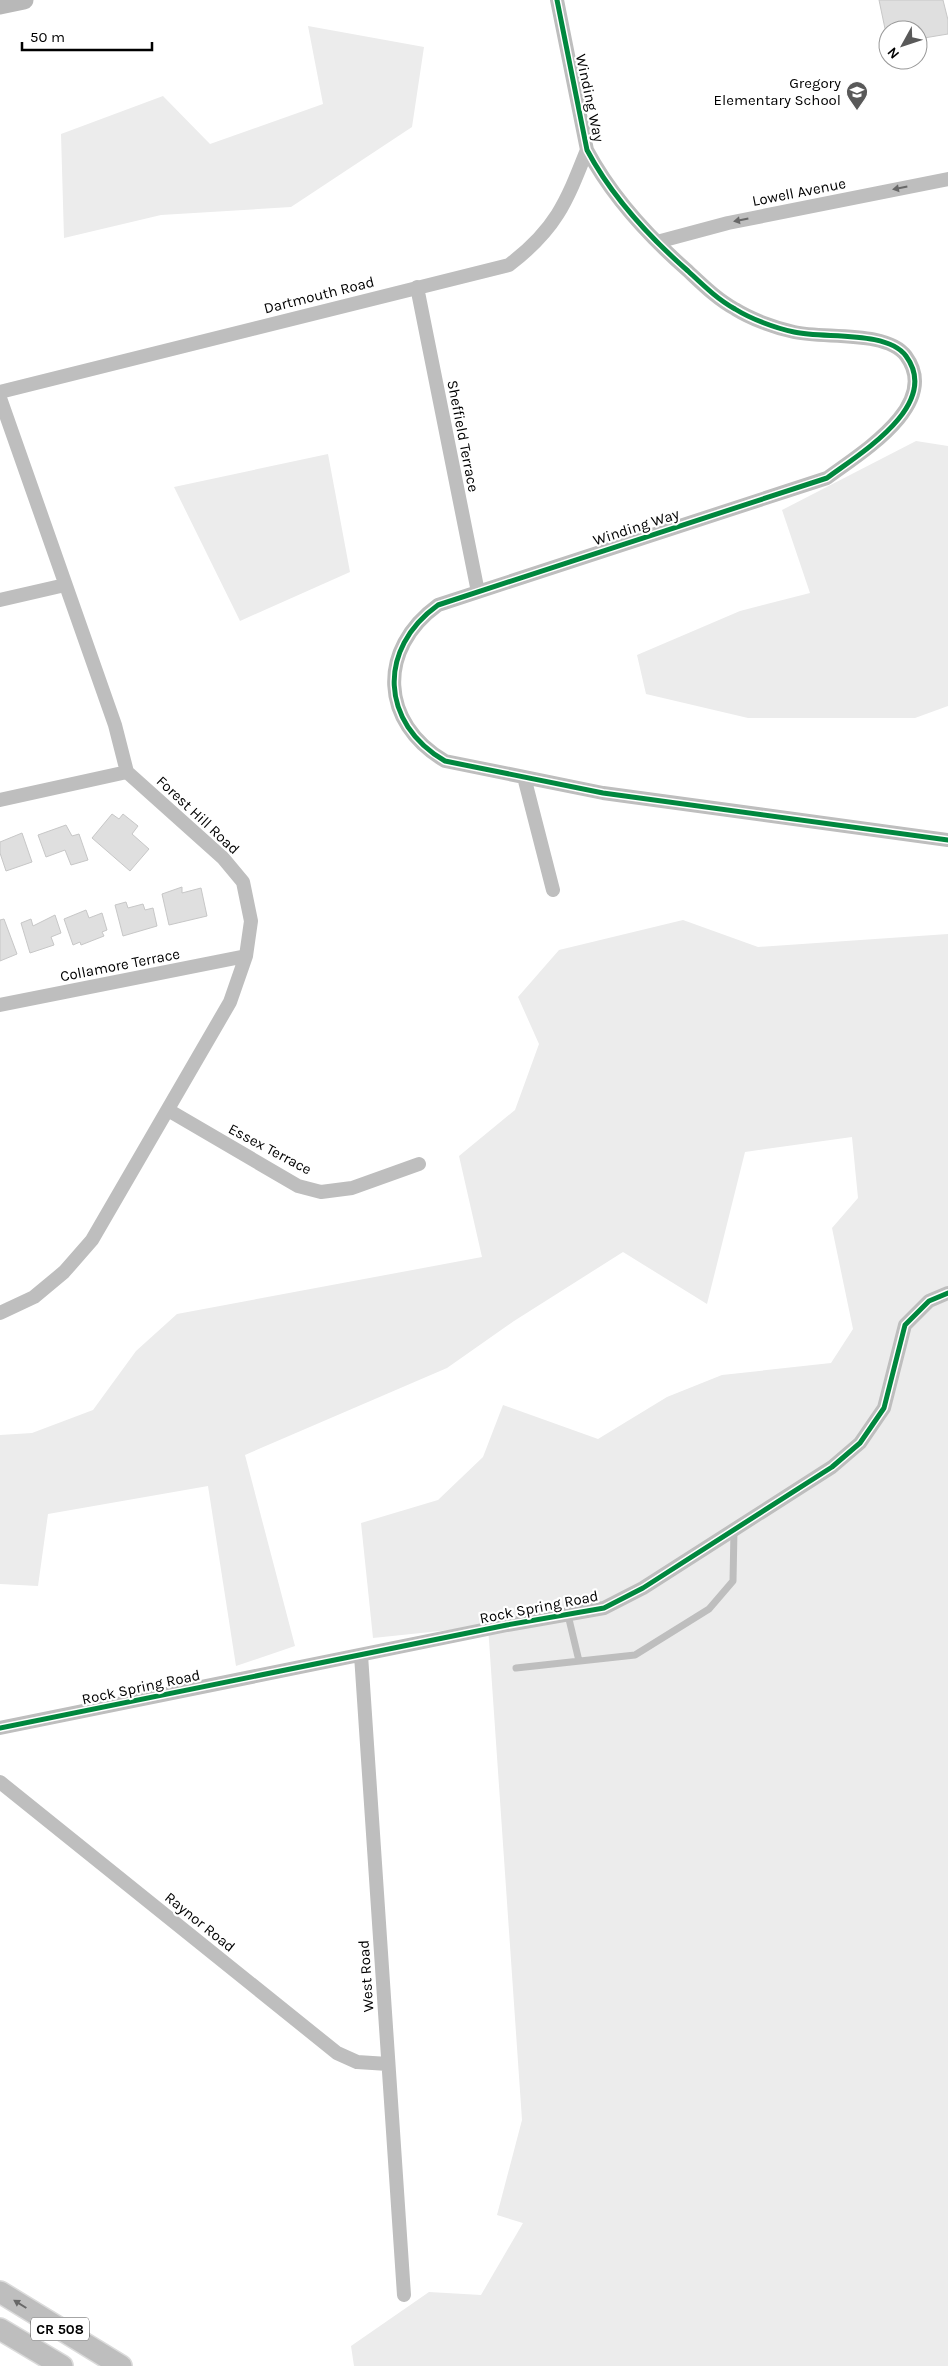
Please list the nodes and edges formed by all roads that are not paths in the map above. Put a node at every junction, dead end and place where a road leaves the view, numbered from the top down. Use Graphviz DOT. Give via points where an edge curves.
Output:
graph roads {
  1 [pos="24,0"];
  2 [pos="557,0"];
  3 [pos="0,5"];
  4 [pos="587,150"];
  5 [pos="948,179"];
  6 [pos="657,242"];
  7 [pos="417,287"];
  8 [pos="0,392"];
  9 [pos="0,398"];
  10 [pos="66,585"];
  11 [pos="478,592"];
  12 [pos="0,600"];
  13 [pos="127,772"];
  14 [pos="524,777"];
  15 [pos="0,800"];
  16 [pos="948,840"];
  17 [pos="553,890"];
  18 [pos="246,956"];
  19 [pos="0,1005"];
  20 [pos="168,1110"];
  21 [pos="419,1164"];
  22 [pos="948,1293"];
  23 [pos="0,1313"];
  24 [pos="734,1530"];
  25 [pos="568,1616"];
  26 [pos="361,1655"];
  27 [pos="580,1661"];
  28 [pos="516,1668"];
  29 [pos="0,1728"];
  30 [pos="0,1782"];
  31 [pos="388,2064"];
  32 [pos="0,2292"];
  33 [pos="404,2295"];
  34 [pos="0,2329"];
  35 [pos="72,2336"];
  36 [pos="59,2364"];
  37 [pos="121,2366"];
  1 -- 3 [label="main road"];
  2 -- 4 [label="street, Winding Way"];
  4 -- 6 [label="street, Winding Way" via="631,215"];
  4 -- 7 [label="street, Dartmouth Road" via="570,194 549,229 531,248 509,265"];
  5 -- 6 [label="street, Lowell Avenue, one-way" via="728,223"];
  6 -- 11 [label="street, Winding Way" via="715,296 736,310 795,332 879,339 905,355 915,374 913,393 904,415 878,440 827,478"];
  7 -- 8 [label="street, Dartmouth Road"];
  7 -- 11 [label="street, Sheffield Terrace"];
  9 -- 10 [label="street"];
  10 -- 12 [label="street"];
  10 -- 13 [label="street" via="115,725"];
  11 -- 14 [label="street, Winding Way" via="438,606 424,616 406,637 394,672 398,708 416,739 445,761"];
  13 -- 15 [label="street"];
  13 -- 18 [label="street, Forest Hill Road" via="223,858 243,882 251,921"];
  14 -- 16 [label="street, Winding Way" via="603,793"];
  14 -- 17 [label="street"];
  18 -- 19 [label="street, Collamore Terrace"];
  18 -- 20 [label="street, Forest Hill Road" via="230,1002"];
  20 -- 21 [label="street, Essex Terrace" via="298,1186 321,1192 352,1188"];
  20 -- 23 [label="street, Forest Hill Road" via="92,1240 64,1272 34,1297"];
  22 -- 24 [label="street, Rock Spring Road" via="929,1301 905,1325 884,1408 860,1443 832,1467"];
  24 -- 25 [label="street, Rock Spring Road" via="643,1588 604,1608"];
  24 -- 27 [label="lane" via="733,1581 709,1609 635,1655"];
  25 -- 26 [label="street, Rock Spring Road"];
  25 -- 27 [label="lane"];
  26 -- 29 [label="street, Rock Spring Road"];
  26 -- 31 [label="street, West Road"];
  27 -- 28 [label="lane"];
  30 -- 31 [label="street, Raynor Road" via="337,2053 357,2062"];
  31 -- 33 [label="street, West Road"];
  35 -- 32 [label="main road, CR 508, one-way"];
  34 -- 36 [label="main road, CR 508"];
  35 -- 36 [label="main road"];
  35 -- 37 [label="main road, CR 508"];
}
